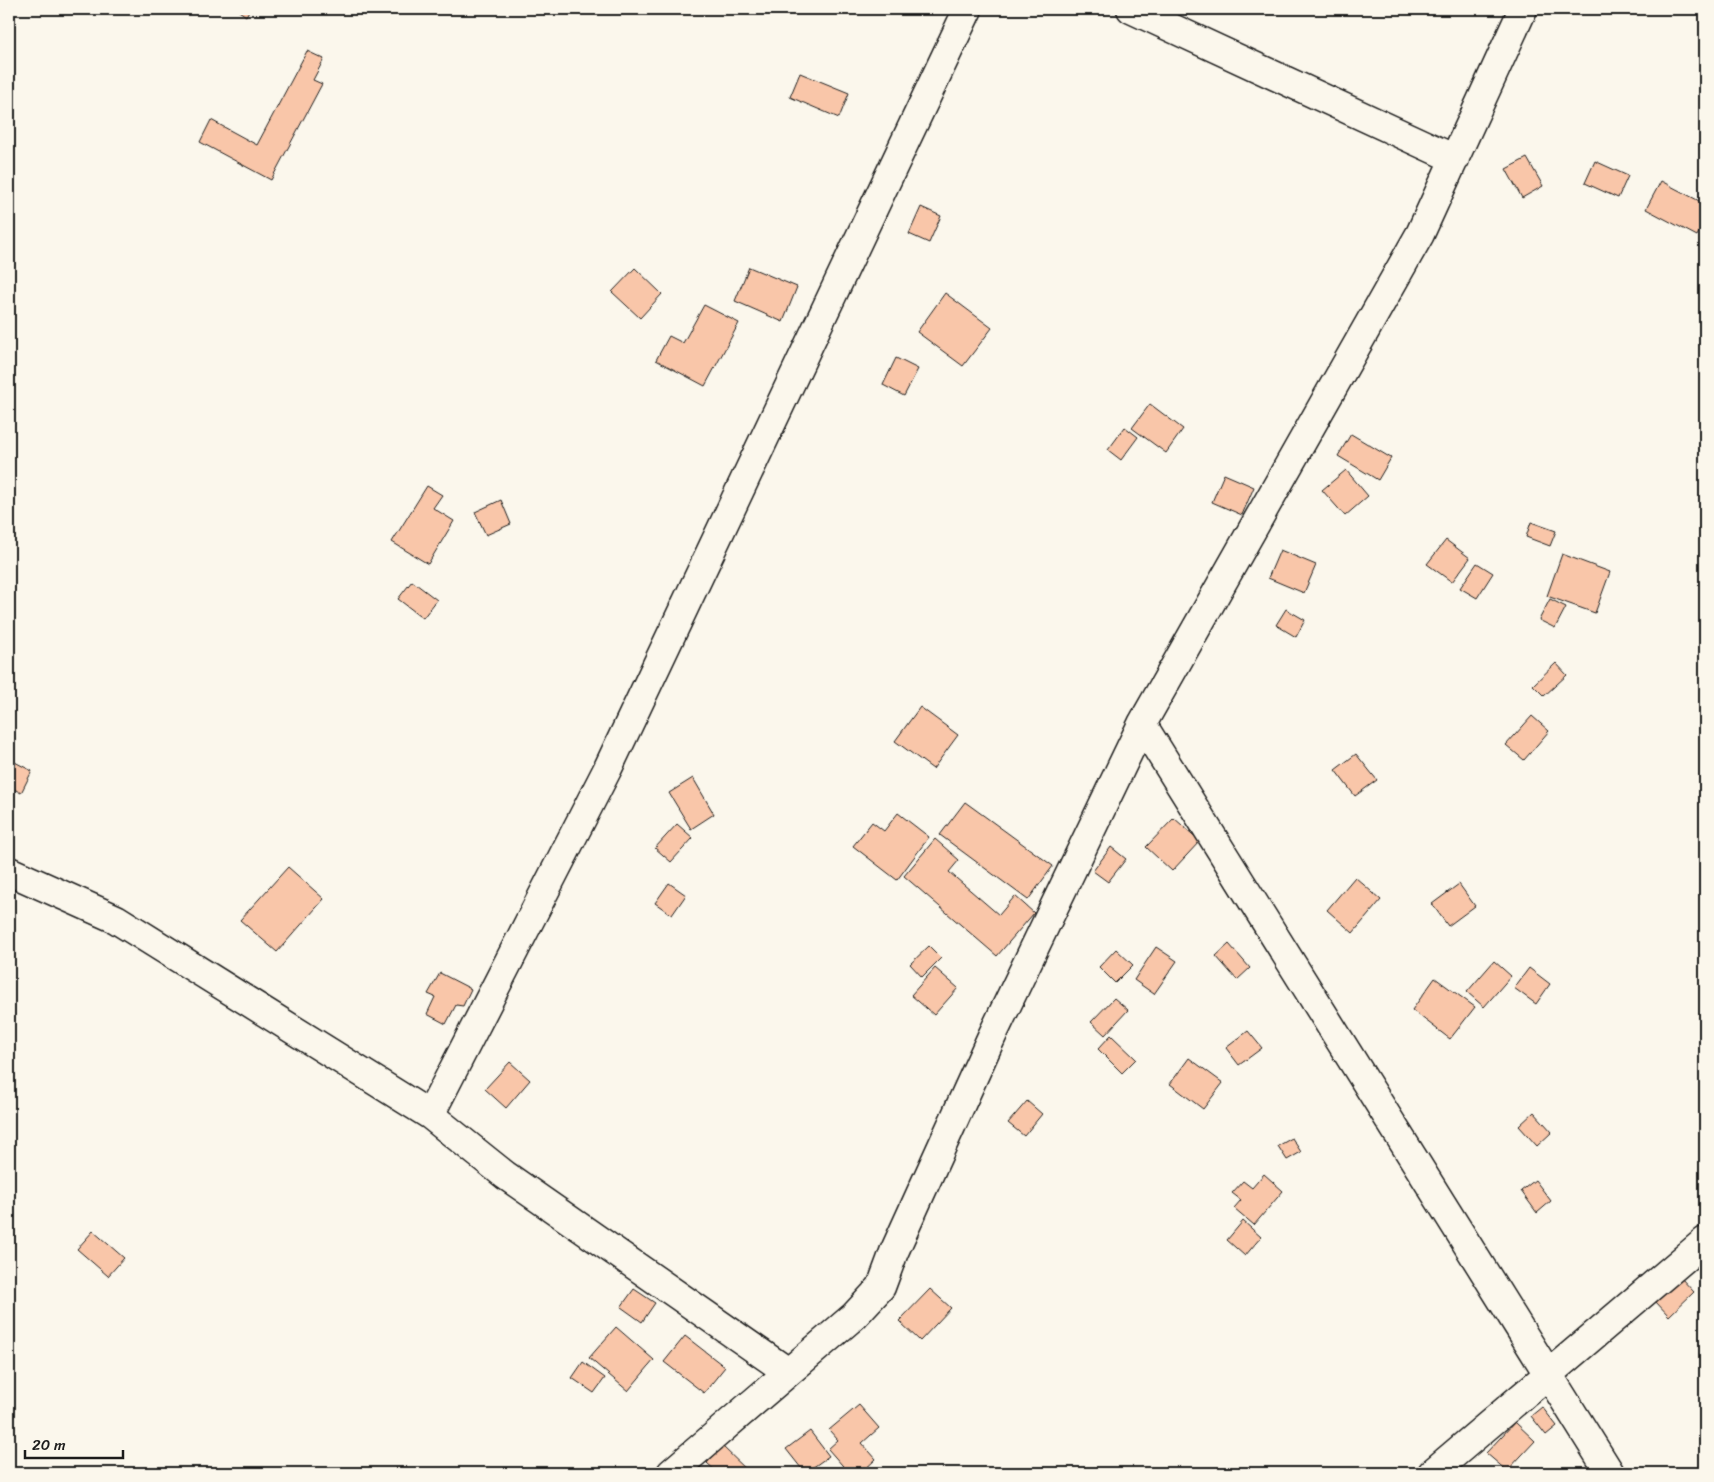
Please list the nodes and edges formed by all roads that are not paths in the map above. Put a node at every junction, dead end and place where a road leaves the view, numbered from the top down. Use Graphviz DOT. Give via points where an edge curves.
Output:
graph roads {
  1 [pos="968,9"];
  2 [pos="1131,9"];
  3 [pos="1523,9"];
  4 [pos="1455,159"];
  5 [pos="1142,724"];
  6 [pos="9,870"];
  7 [pos="430,1115"];
  8 [pos="1705,1241"];
  9 [pos="788,1372"];
  10 [pos="1548,1376"];
  11 [pos="671,1473"];
  12 [pos="1432,1473"];
  13 [pos="1610,1473"];
  1 -- 7 [label="street" via="608,768"];
  2 -- 4 [label="street"];
  3 -- 4 [label="street"];
  4 -- 5 [label="street" via="1420,234"];
  5 -- 9 [label="street" via="992,1036 881,1287 854,1316"];
  5 -- 10 [label="street"];
  6 -- 7 [label="street" via="116,919"];
  7 -- 9 [label="street" via="505,1175"];
  8 -- 10 [label="street"];
  9 -- 11 [label="street"];
  10 -- 12 [label="street"];
  10 -- 13 [label="street"];
}
